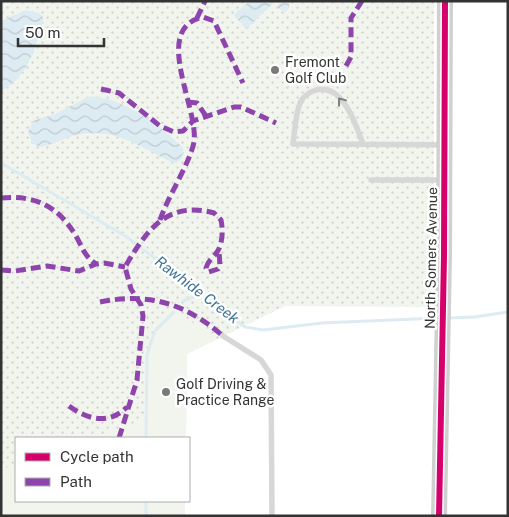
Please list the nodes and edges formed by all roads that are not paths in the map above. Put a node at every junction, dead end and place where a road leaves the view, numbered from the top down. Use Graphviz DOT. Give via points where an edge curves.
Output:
graph roads {
  1 [pos="445,1"];
  2 [pos="363,144"];
  3 [pos="445,145"];
  4 [pos="371,180"];
  5 [pos="445,180"];
  6 [pos="223,336"];
  7 [pos="272,516"];
  8 [pos="438,516"];
  1 -- 3 [label="street, North Somers Avenue"];
  2 -- 2 [label="lane, one-way" via="354,121 340,98 331,91 322,89 308,94 300,102 293,144"];
  2 -- 3 [label="lane"];
  3 -- 5 [label="street, North Somers Avenue"];
  4 -- 5 [label="lane"];
  5 -- 8 [label="street, North Somers Avenue"];
  6 -- 7 [label="lane" via="261,360 271,376"];
}
